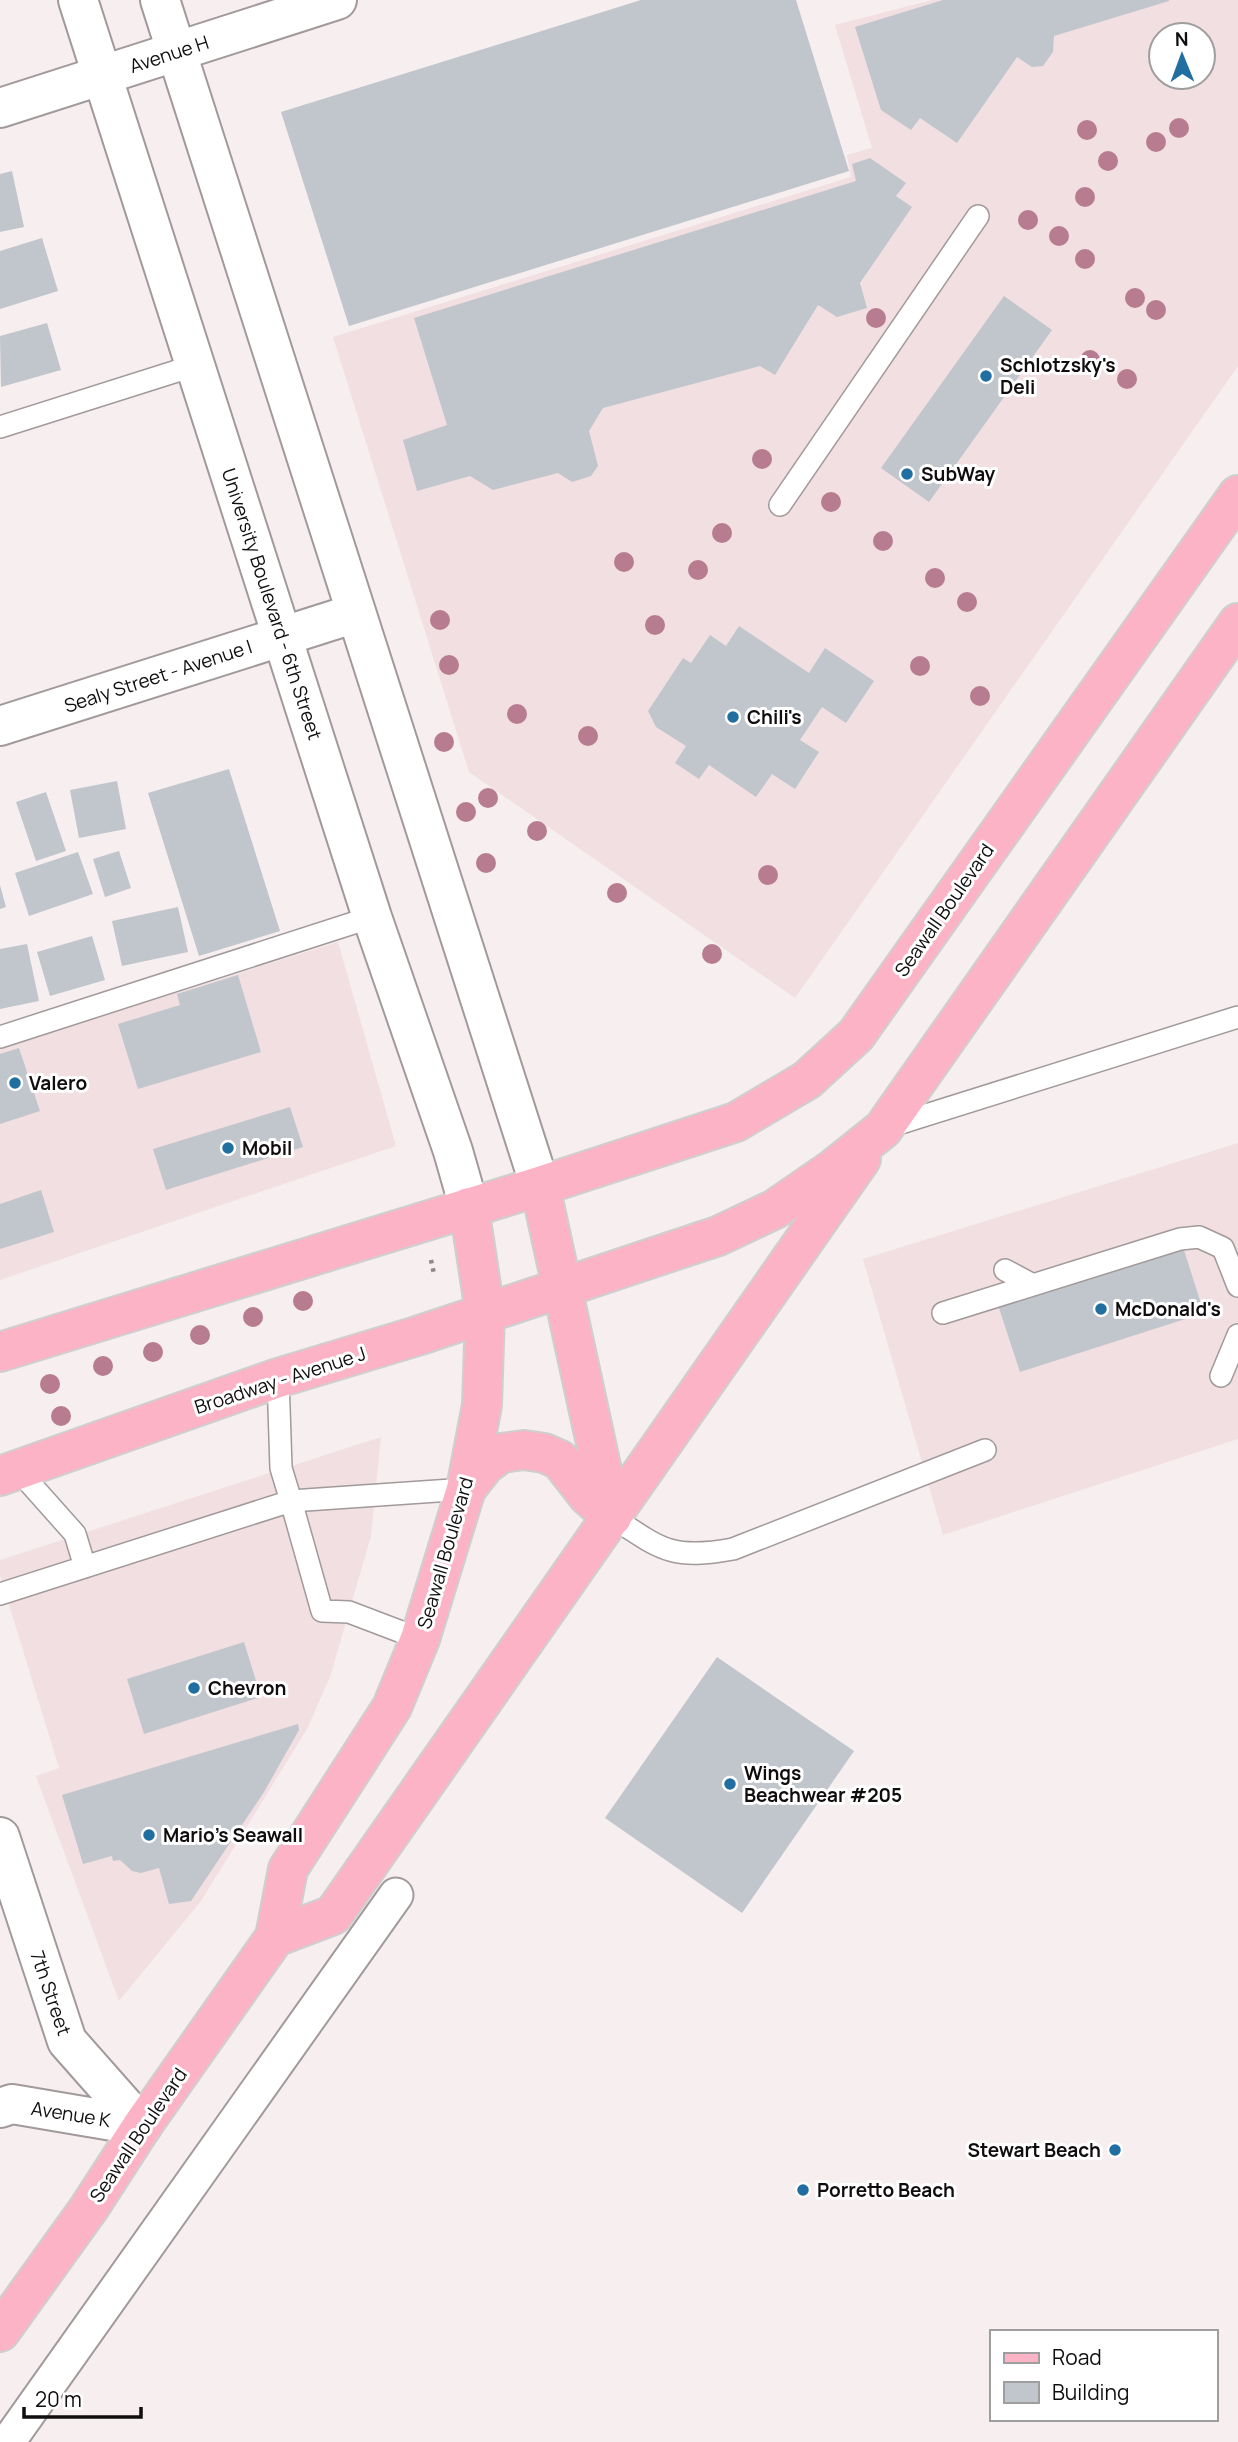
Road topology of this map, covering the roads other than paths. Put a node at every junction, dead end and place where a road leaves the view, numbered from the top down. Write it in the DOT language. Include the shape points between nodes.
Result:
graph roads {
  1 [pos="78,0"];
  2 [pos="160,0"];
  3 [pos="337,0"];
  4 [pos="177,51"];
  5 [pos="103,75"];
  6 [pos="0,108"];
  7 [pos="978,216"];
  8 [pos="196,365"];
  9 [pos="0,427"];
  10 [pos="1238,495"];
  11 [pos="780,505"];
  12 [pos="356,612"];
  13 [pos="1238,623"];
  14 [pos="282,636"];
  15 [pos="0,726"];
  16 [pos="372,916"];
  17 [pos="1238,1017"];
  18 [pos="0,1037"];
  19 [pos="883,1129"];
  20 [pos="540,1186"];
  21 [pos="470,1208"];
  22 [pos="1005,1270"];
  23 [pos="1033,1285"];
  24 [pos="1238,1286"];
  25 [pos="561,1287"];
  26 [pos="485,1312"];
  27 [pos="943,1313"];
  28 [pos="1238,1335"];
  29 [pos="0,1352"];
  30 [pos="1221,1376"];
  31 [pos="278,1378"];
  32 [pos="985,1450"];
  33 [pos="9,1473"];
  34 [pos="466,1489"];
  35 [pos="291,1501"];
  36 [pos="612,1517"];
  37 [pos="85,1567"];
  38 [pos="0,1594"];
  39 [pos="420,1639"];
  40 [pos="0,1838"];
  41 [pos="396,1895"];
  42 [pos="275,1937"];
  43 [pos="0,2108"];
  44 [pos="142,2126"];
  45 [pos="0,2332"];
  46 [pos="8,2442"];
  1 -- 5 [label="street, University Boulevard - 6th Street"];
  2 -- 4 [label="street"];
  3 -- 4 [label="street, Avenue H"];
  4 -- 5 [label="street, Avenue H"];
  4 -- 12 [label="street"];
  5 -- 6 [label="street, Avenue H"];
  5 -- 8 [label="street, University Boulevard - 6th Street"];
  7 -- 11 [label="lane"];
  8 -- 9 [label="lane"];
  8 -- 14 [label="street, University Boulevard - 6th Street"];
  10 -- 20 [label="main road, Seawall Boulevard" via="856,1035 807,1080 736,1122"];
  12 -- 14 [label="street, Sealy Street - Avenue I"];
  12 -- 20 [label="street"];
  13 -- 19 [label="main road"];
  14 -- 15 [label="street, Sealy Street - Avenue I"];
  14 -- 16 [label="street, University Boulevard - 6th Street"];
  16 -- 18 [label="lane"];
  16 -- 21 [label="street, University Boulevard - 6th Street"];
  17 -- 19 [label="lane"];
  19 -- 25 [label="main road" via="775,1209 718,1236"];
  19 -- 36 [label="main road"];
  20 -- 21 [label="main road, Seawall Boulevard"];
  20 -- 25 [label="main road"];
  21 -- 26 [label="main road, Seawall Boulevard"];
  21 -- 29 [label="main road"];
  22 -- 23 [label="lane"];
  23 -- 24 [label="lane" via="1199,1237 1223,1248"];
  23 -- 27 [label="lane"];
  25 -- 26 [label="main road, Broadway - Avenue J"];
  25 -- 36 [label="main road"];
  26 -- 31 [label="main road, Broadway - Avenue J"];
  26 -- 34 [label="main road, Seawall Boulevard" via="482,1405"];
  28 -- 30 [label="lane"];
  31 -- 33 [label="main road, Broadway - Avenue J"];
  31 -- 35 [label="lane" via="281,1468"];
  32 -- 36 [label="lane" via="733,1549 704,1555 675,1553 652,1544"];
  33 -- 37 [label="lane" via="75,1534"];
  34 -- 35 [label="lane"];
  34 -- 36 [label="main road" via="501,1453 544,1453 560,1460 588,1496"];
  34 -- 39 [label="main road, Seawall Boulevard"];
  35 -- 37 [label="lane"];
  35 -- 39 [label="lane" via="322,1611 349,1612"];
  36 -- 42 [label="main road" via="333,1914"];
  37 -- 38 [label="lane"];
  39 -- 42 [label="main road, Seawall Boulevard" via="392,1707 288,1869"];
  40 -- 44 [label="street, 7th Street" via="66,2041"];
  41 -- 46 [label="street"];
  42 -- 44 [label="main road, Seawall Boulevard"];
  43 -- 44 [label="street, Avenue K" via="12,2104"];
  44 -- 45 [label="main road, Seawall Boulevard"];
}
